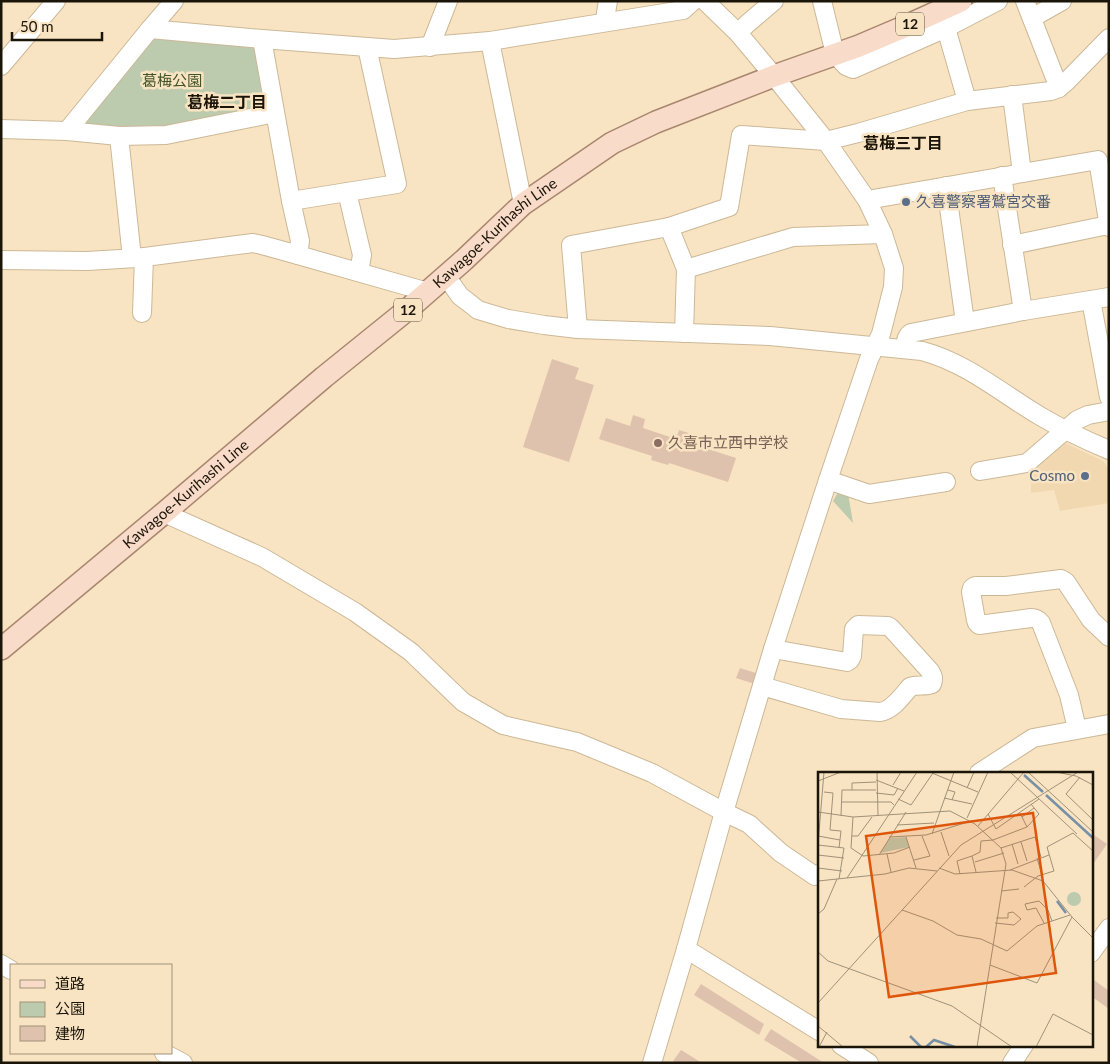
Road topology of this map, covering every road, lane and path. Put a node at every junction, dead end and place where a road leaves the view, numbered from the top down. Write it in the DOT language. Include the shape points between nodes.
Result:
graph roads {
  1 [pos="56,1"];
  2 [pos="174,1"];
  3 [pos="448,1"];
  4 [pos="608,1"];
  5 [pos="692,1"];
  6 [pos="705,1"];
  7 [pos="774,1"];
  8 [pos="822,1"];
  9 [pos="961,1"];
  10 [pos="998,1"];
  11 [pos="1026,1"];
  12 [pos="1062,1"];
  13 [pos="1032,18"];
  14 [pos="606,21"];
  15 [pos="946,28"];
  16 [pos="150,29"];
  17 [pos="738,33"];
  18 [pos="1109,38"];
  19 [pos="262,39"];
  20 [pos="490,41"];
  21 [pos="367,47"];
  22 [pos="430,47"];
  23 [pos="835,54"];
  24 [pos="1,66"];
  25 [pos="774,76"];
  26 [pos="1059,88"];
  27 [pos="1012,96"];
  28 [pos="967,101"];
  29 [pos="275,113"];
  30 [pos="1,130"];
  31 [pos="66,131"];
  32 [pos="119,136"];
  33 [pos="826,141"];
  34 [pos="1022,173"];
  35 [pos="1002,176"];
  36 [pos="946,186"];
  37 [pos="347,192"];
  38 [pos="867,200"];
  39 [pos="291,201"];
  40 [pos="523,204"];
  41 [pos="1109,226"];
  42 [pos="669,227"];
  43 [pos="883,234"];
  44 [pos="1012,244"];
  45 [pos="298,255"];
  46 [pos="138,258"];
  47 [pos="1,260"];
  48 [pos="686,269"];
  49 [pos="359,272"];
  50 [pos="446,276"];
  51 [pos="428,292"];
  52 [pos="1109,298"];
  53 [pos="1091,300"];
  54 [pos="1023,311"];
  55 [pos="142,313"];
  56 [pos="966,322"];
  57 [pos="578,329"];
  58 [pos="684,333"];
  59 [pos="876,347"];
  60 [pos="905,349"];
  61 [pos="1109,396"];
  62 [pos="1109,412"];
  63 [pos="1065,430"];
  64 [pos="1109,450"];
  65 [pos="980,472"];
  66 [pos="828,480"];
  67 [pos="946,482"];
  68 [pos="164,513"];
  69 [pos="1109,636"];
  70 [pos="1,649"];
  71 [pos="773,649"];
  72 [pos="762,686"];
  73 [pos="1109,724"];
  74 [pos="1077,729"];
  75 [pos="981,772"];
  76 [pos="724,812"];
  77 [pos="818,874"];
  78 [pos="1109,928"];
  79 [pos="686,949"];
  80 [pos="1092,952"];
  81 [pos="818,1030"];
  82 [pos="843,1046"];
  83 [pos="1023,1046"];
  84 [pos="166,1054"];
  85 [pos="183,1063"];
  86 [pos="652,1063"];
  87 [pos="869,1063"];
  88 [pos="1012,1063"];
  1 -- 24 [label="street"];
  2 -- 16 [label="street"];
  3 -- 22 [label="street"];
  4 -- 14 [label="street"];
  5 -- 14 [label="street" via="683,10"];
  6 -- 17 [label="street"];
  7 -- 17 [label="street"];
  8 -- 23 [label="street"];
  9 -- 23 [label="main road, Kawagoe-Kurihashi Line / 12"];
  10 -- 15 [label="street"];
  11 -- 13 [label="street"];
  12 -- 13 [label="street"];
  13 -- 26 [label="street"];
  14 -- 20 [label="street"];
  15 -- 23 [label="street" via="853,69"];
  15 -- 28 [label="street"];
  16 -- 19 [label="street"];
  16 -- 31 [label="street"];
  17 -- 25 [label="street"];
  18 -- 26 [label="street"];
  19 -- 21 [label="street"];
  19 -- 29 [label="street"];
  20 -- 22 [label="street"];
  20 -- 40 [label="street"];
  21 -- 22 [label="street"];
  21 -- 37 [label="street" via="397,184"];
  23 -- 25 [label="main road, Kawagoe-Kurihashi Line / 12"];
  25 -- 33 [label="street"];
  25 -- 40 [label="main road, Kawagoe-Kurihashi Line / 12" via="656,122 612,143"];
  26 -- 27 [label="street"];
  27 -- 28 [label="street"];
  27 -- 34 [label="street"];
  28 -- 33 [label="street"];
  29 -- 32 [label="street" via="166,135"];
  29 -- 39 [label="street"];
  30 -- 31 [label="street"];
  31 -- 32 [label="street"];
  32 -- 46 [label="street"];
  33 -- 38 [label="street"];
  33 -- 42 [label="street" via="741,135 729,207"];
  34 -- 35 [label="street"];
  34 -- 41 [label="street" via="1098,160"];
  35 -- 36 [label="street"];
  35 -- 44 [label="street"];
  36 -- 38 [label="street"];
  36 -- 56 [label="street"];
  37 -- 39 [label="street"];
  37 -- 49 [label="street" via="362,255"];
  38 -- 43 [label="street"];
  39 -- 45 [label="street" via="300,241"];
  40 -- 50 [label="main road, Kawagoe-Kurihashi Line / 12"];
  41 -- 44 [label="street"];
  42 -- 48 [label="street"];
  42 -- 57 [label="street" via="571,245"];
  43 -- 48 [label="street" via="793,237"];
  43 -- 59 [label="street" via="894,268 893,287"];
  44 -- 54 [label="street"];
  45 -- 46 [label="street" via="247,244"];
  45 -- 49 [label="street"];
  46 -- 47 [label="street"];
  46 -- 55 [label="street"];
  48 -- 58 [label="street"];
  49 -- 51 [label="street"];
  50 -- 51 [label="main road, Kawagoe-Kurihashi Line / 12"];
  50 -- 57 [label="street" via="460,296 478,310 508,319"];
  51 -- 68 [label="main road, Kawagoe-Kurihashi Line / 12"];
  52 -- 53 [label="street"];
  53 -- 54 [label="street"];
  53 -- 61 [label="street"];
  54 -- 56 [label="street"];
  56 -- 60 [label="street" via="911,333"];
  57 -- 58 [label="street"];
  58 -- 59 [label="street" via="770,336"];
  59 -- 60 [label="street"];
  59 -- 66 [label="street" via="869,359"];
  60 -- 63 [label="street" via="935,354 965,368"];
  62 -- 63 [label="street" via="1082,417"];
  63 -- 64 [label="street"];
  63 -- 65 [label="street" via="1027,463"];
  66 -- 67 [label="street" via="869,494"];
  66 -- 71 [label="street"];
  68 -- 70 [label="main road, Kawagoe-Kurihashi Line / 12"];
  68 -- 76 [label="street" via="262,557 355,612 411,652 463,702 503,725 577,742 652,774"];
  69 -- 74 [label="street" via="1091,620 1061,579 972,588 976,620 980,625 1030,618 1041,623 1069,694"];
  71 -- 72 [label="street"];
  71 -- 72 [label="street" via="847,662 852,656 854,629 858,625 883,626 891,628 930,671 933,680 929,685 910,687 886,712 834,707"];
  72 -- 76 [label="street"];
  73 -- 74 [label="street"];
  74 -- 75 [label="street" via="1033,738"];
  76 -- 77 [label="street" via="749,824 781,853 815,876"];
  76 -- 79 [label="street"];
  78 -- 80 [label="street"];
  79 -- 81 [label="street"];
  79 -- 86 [label="street"];
  82 -- 87 [label="street"];
  83 -- 88 [label="street"];
  84 -- 85 [label="street"];
}
